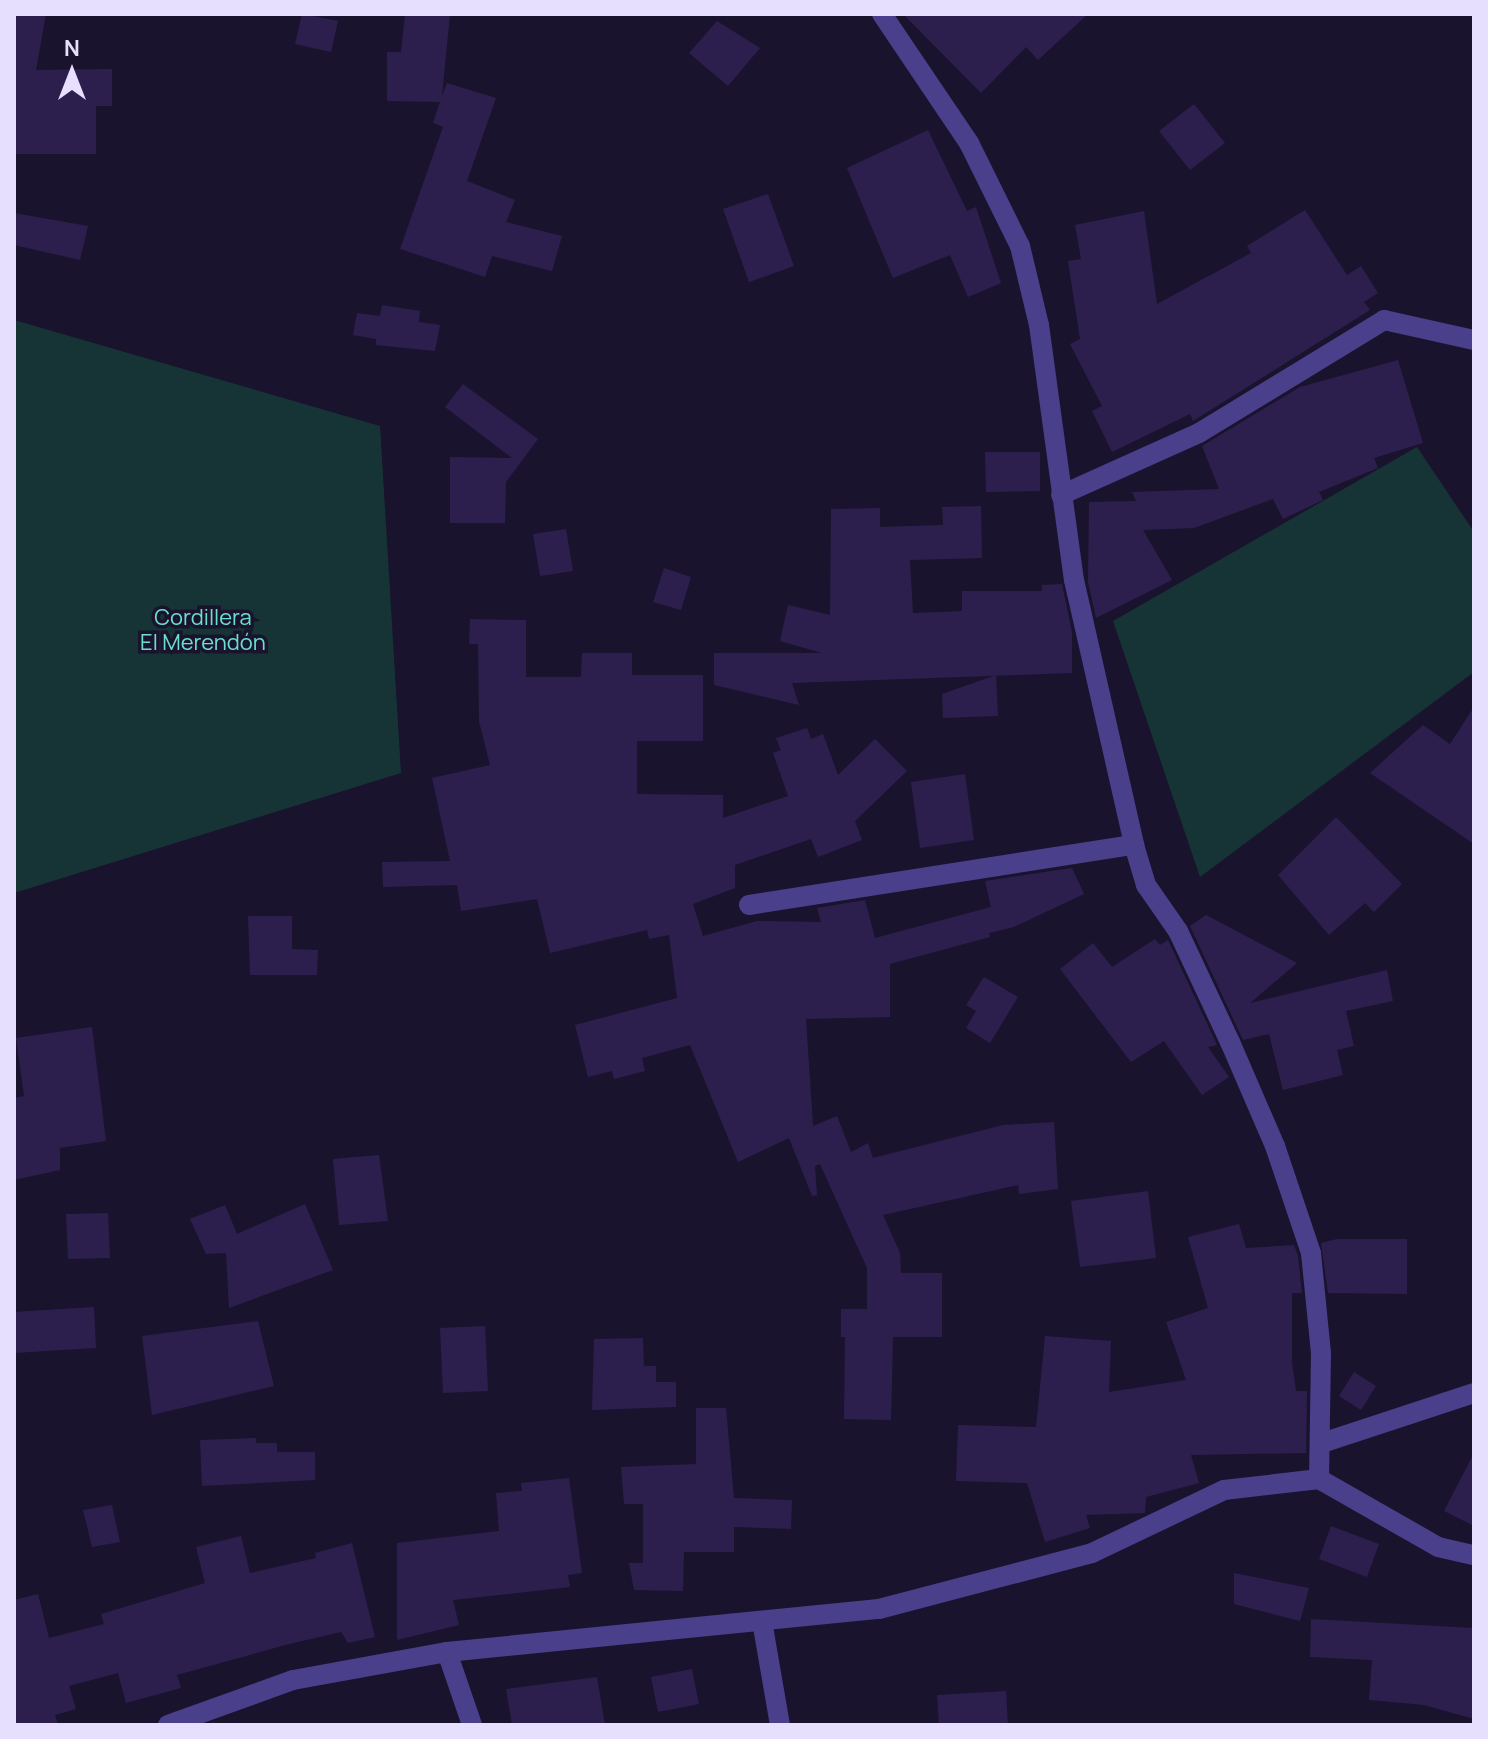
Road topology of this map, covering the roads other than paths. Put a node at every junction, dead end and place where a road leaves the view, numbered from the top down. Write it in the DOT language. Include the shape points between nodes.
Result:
graph roads {
  1 [pos="882,14"];
  2 [pos="1474,340"];
  3 [pos="1061,495"];
  4 [pos="1134,845"];
  5 [pos="749,905"];
  6 [pos="1474,1393"];
  7 [pos="1322,1443"];
  8 [pos="1319,1479"];
  9 [pos="1474,1555"];
  10 [pos="762,1621"];
  11 [pos="447,1652"];
  12 [pos="168,1725"];
  13 [pos="472,1725"];
  14 [pos="780,1725"];
  1 -- 3 [label="street" via="969,143 1020,246 1039,325"];
  2 -- 3 [label="street" via="1384,320 1199,433"];
  3 -- 4 [label="street" via="1074,580"];
  4 -- 5 [label="street"];
  4 -- 7 [label="street" via="1146,885 1178,931 1230,1042 1275,1146 1311,1253 1321,1353"];
  6 -- 7 [label="street"];
  7 -- 8 [label="street"];
  8 -- 9 [label="street" via="1438,1547"];
  8 -- 10 [label="street" via="1224,1490 1092,1553 950,1593 879,1609"];
  10 -- 11 [label="street"];
  10 -- 14 [label="street"];
  11 -- 12 [label="street" via="293,1680"];
  11 -- 13 [label="street"];
}
